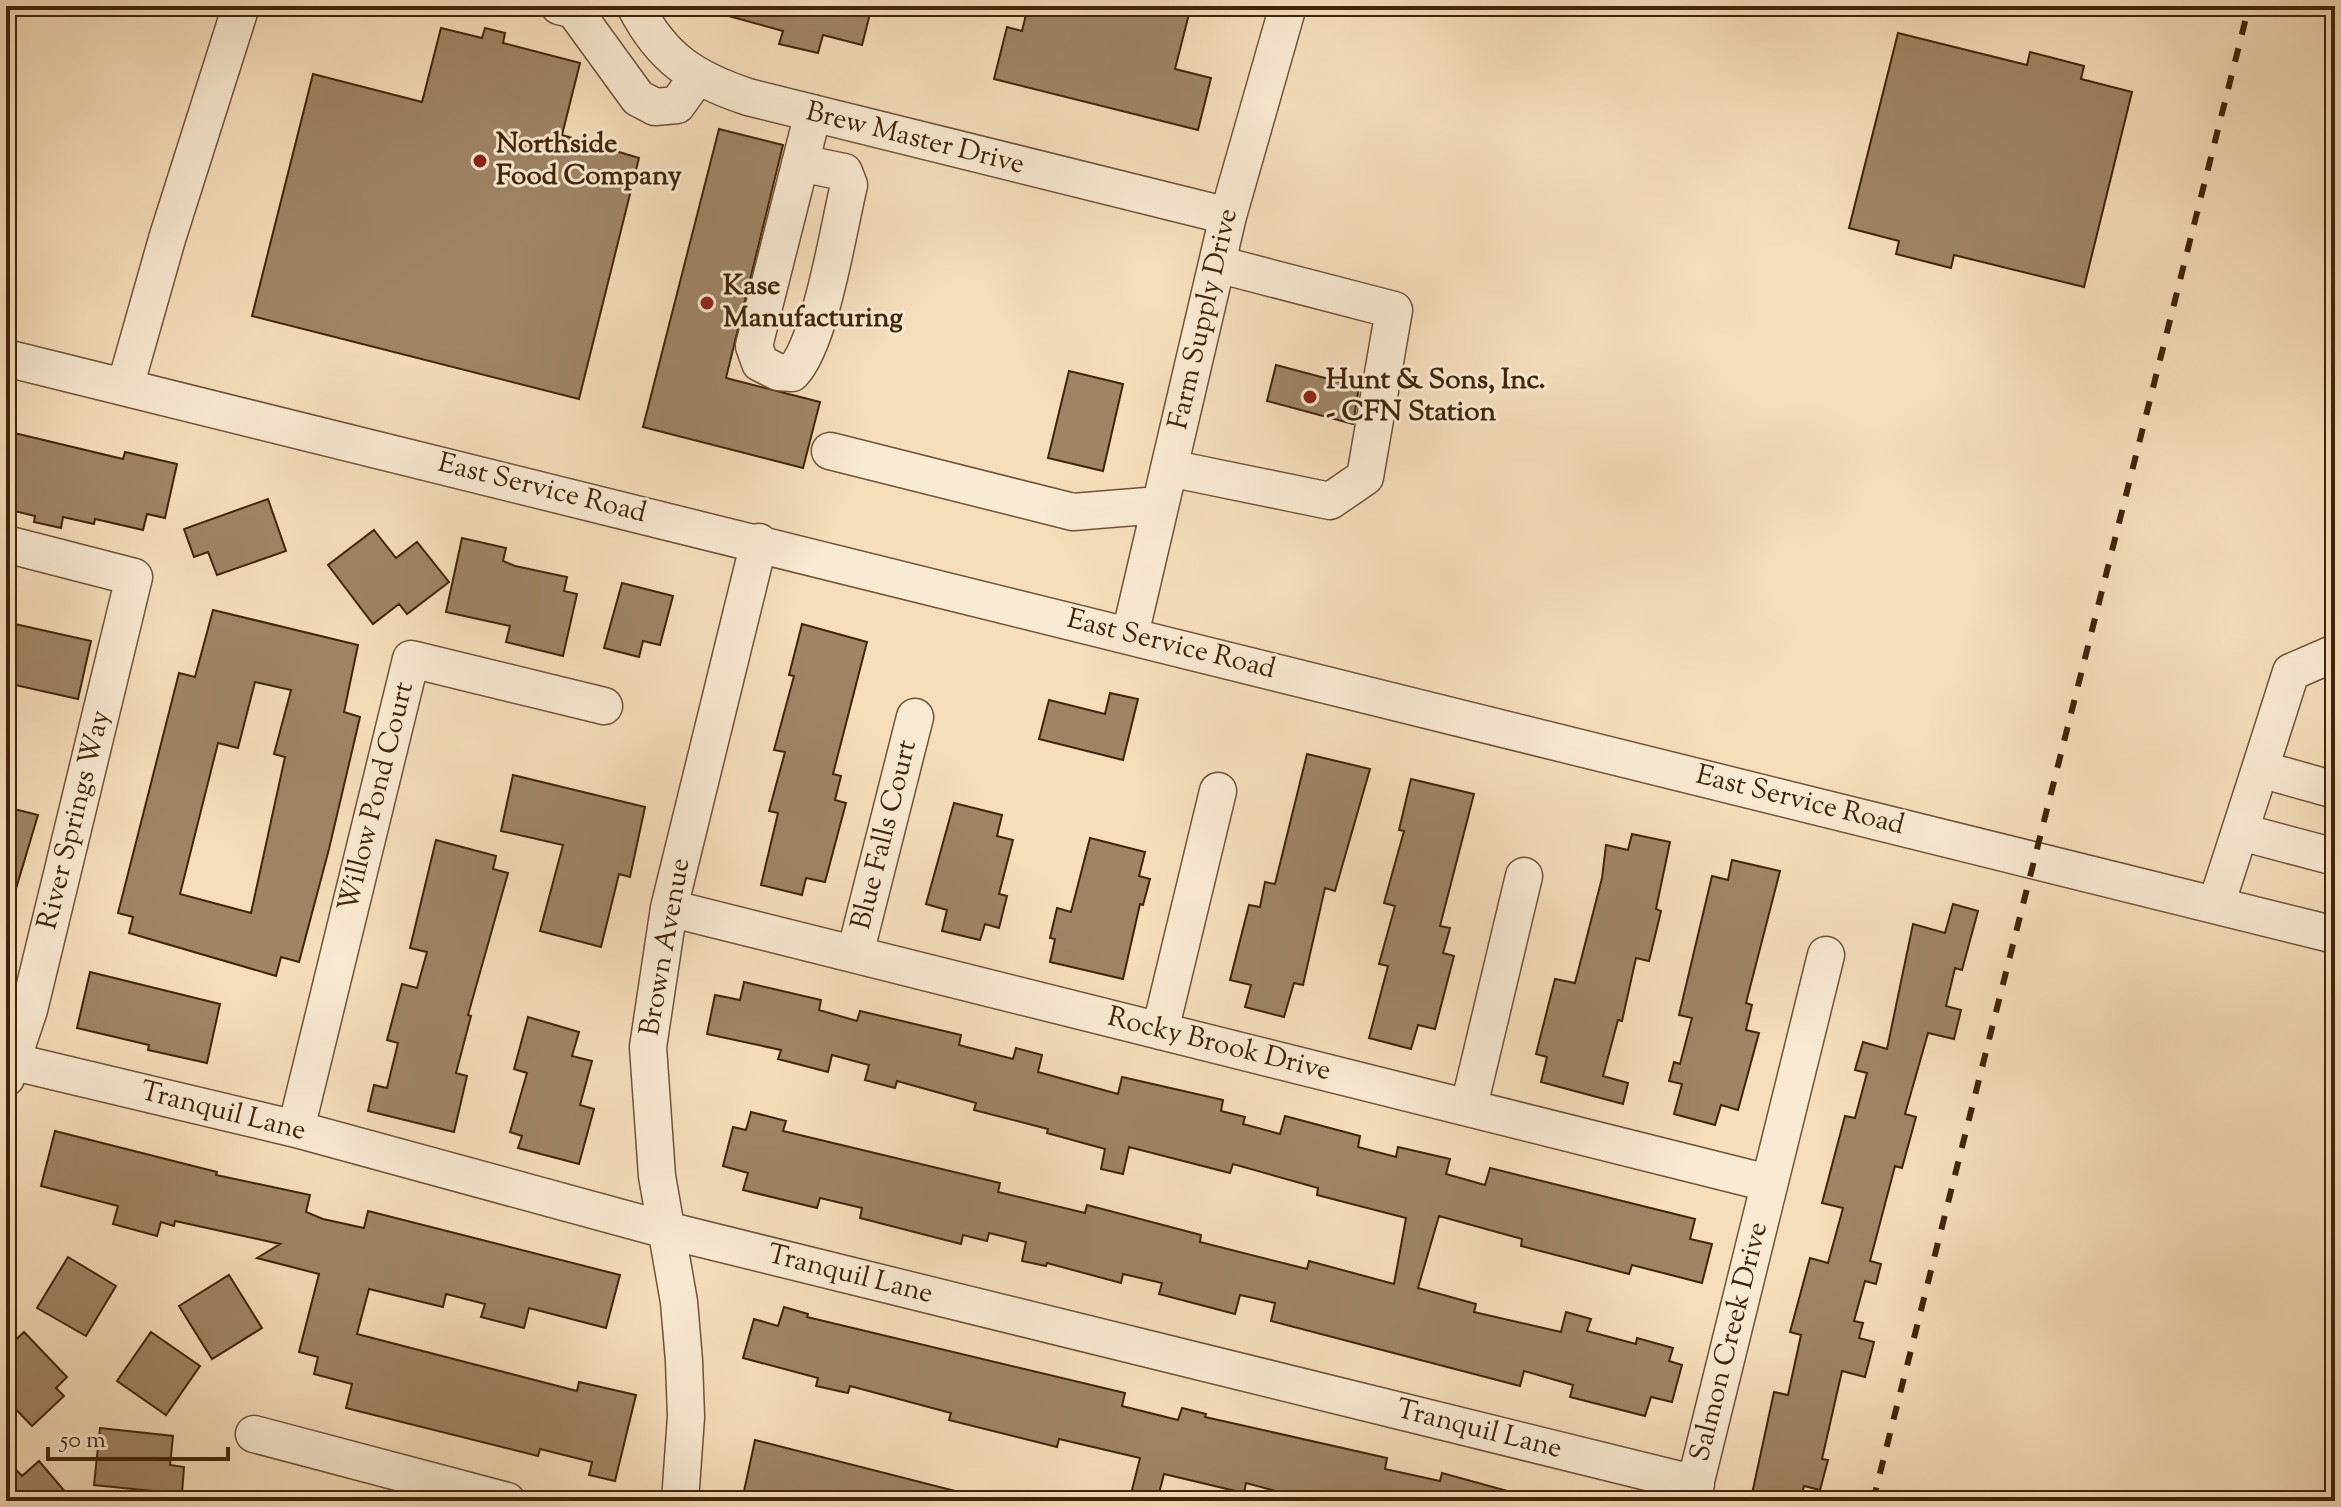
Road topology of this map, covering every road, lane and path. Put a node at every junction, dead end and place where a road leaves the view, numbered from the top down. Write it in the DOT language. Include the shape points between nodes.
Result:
graph roads {
  1 [pos="241,6"];
  2 [pos="559,6"];
  3 [pos="635,6"];
  4 [pos="1288,6"];
  5 [pos="697,77"];
  6 [pos="813,113"];
  7 [pos="800,163"];
  8 [pos="1228,216"];
  9 [pos="1217,264"];
  10 [pos="6,358"];
  11 [pos="125,387"];
  12 [pos="830,451"];
  13 [pos="1169,468"];
  14 [pos="1159,505"];
  15 [pos="759,542"];
  16 [pos="6,544"];
  17 [pos="1130,635"];
  18 [pos="2335,653"];
  19 [pos="604,706"];
  20 [pos="915,717"];
  21 [pos="2260,769"];
  22 [pos="2335,790"];
  23 [pos="1218,791"];
  24 [pos="2241,832"];
  25 [pos="2335,857"];
  26 [pos="1524,876"];
  27 [pos="2216,905"];
  28 [pos="669,908"];
  29 [pos="2335,935"];
  30 [pos="855,954"];
  31 [pos="1826,955"];
  32 [pos="1160,1031"];
  33 [pos="7,1066"];
  34 [pos="1469,1106"];
  35 [pos="296,1129"];
  36 [pos="1768,1183"];
  37 [pos="666,1230"];
  38 [pos="254,1434"];
  39 [pos="1693,1492"];
  40 [pos="507,1501"];
  41 [pos="680,1501"];
  1 -- 11 [label="street"];
  2 -- 5 [label="street" via="574,10 638,98 655,107 677,105"];
  3 -- 5 [label="street, Brew Master Drive" via="666,51"];
  4 -- 8 [label="street, Farm Supply Drive"];
  5 -- 6 [label="street, Brew Master Drive"];
  6 -- 7 [label="street"];
  6 -- 8 [label="street, Brew Master Drive"];
  7 -- 7 [label="street" via="754,346 760,363 778,372 792,373 800,365 811,338 849,185 844,172"];
  8 -- 9 [label="street, Farm Supply Drive"];
  9 -- 13 [label="street, Farm Supply Drive"];
  9 -- 13 [label="street" via="1394,310 1365,477 1330,501"];
  10 -- 11 [label="street, East Service Road"];
  11 -- 15 [label="street, East Service Road"];
  12 -- 14 [label="street" via="1073,512"];
  13 -- 14 [label="street, Farm Supply Drive"];
  14 -- 17 [label="street, Farm Supply Drive"];
  15 -- 17 [label="street, East Service Road"];
  15 -- 28 [label="street, Brown Avenue"];
  16 -- 33 [label="street, River Springs Way" via="134,577 29,1010"];
  17 -- 27 [label="street, East Service Road"];
  18 -- 21 [label="street" via="2291,672"];
  19 -- 35 [label="street, Willow Pond Court" via="411,659"];
  20 -- 30 [label="street, Blue Falls Court"];
  21 -- 22 [label="street"];
  21 -- 24 [label="street"];
  23 -- 32 [label="street"];
  24 -- 25 [label="street"];
  24 -- 27 [label="street"];
  26 -- 34 [label="street"];
  27 -- 29 [label="street, East Service Road"];
  28 -- 30 [label="street, Rocky Brook Drive"];
  28 -- 37 [label="street, Brown Avenue" via="648,1047"];
  30 -- 32 [label="street, Rocky Brook Drive"];
  31 -- 36 [label="street, Salmon Creek Drive"];
  32 -- 34 [label="street, Rocky Brook Drive"];
  33 -- 35 [label="street, Tranquil Lane"];
  34 -- 36 [label="street, Rocky Brook Drive"];
  35 -- 37 [label="street, Tranquil Lane"];
  36 -- 39 [label="street, Salmon Creek Drive"];
  37 -- 39 [label="street, Tranquil Lane"];
  37 -- 41 [label="street, Brown Avenue" via="684,1361"];
  38 -- 40 [label="street"];
}
